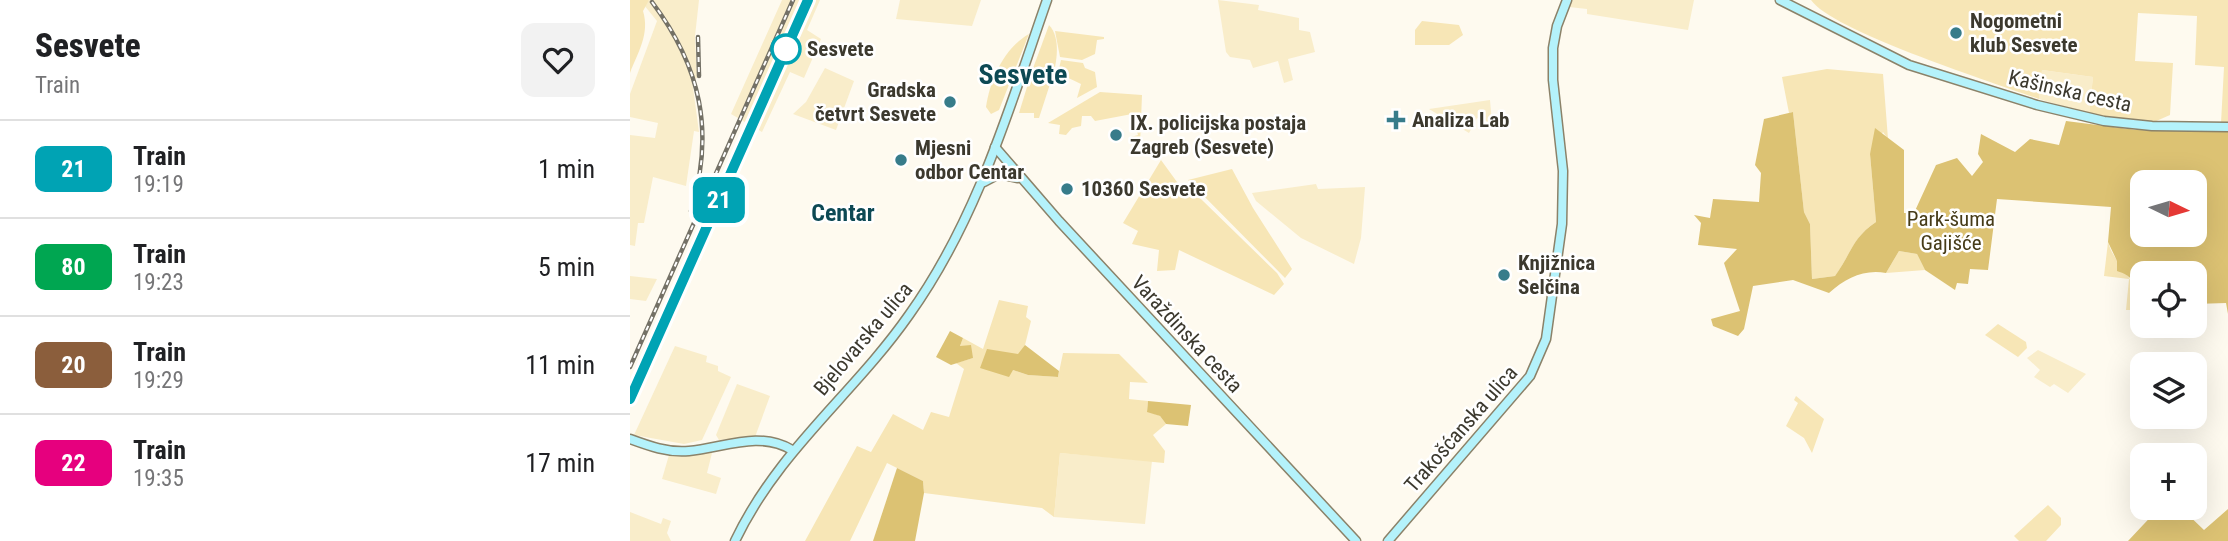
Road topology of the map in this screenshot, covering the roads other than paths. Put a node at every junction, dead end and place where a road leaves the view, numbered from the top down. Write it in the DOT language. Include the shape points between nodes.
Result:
graph roads {
  1 [pos="1047,0"];
  2 [pos="1567,0"];
  3 [pos="1780,0"];
  4 [pos="2228,127"];
  5 [pos="995,147"];
  6 [pos="1021,179"];
  7 [pos="982,184"];
  8 [pos="630,439"];
  9 [pos="792,450"];
  10 [pos="735,541"];
  11 [pos="1356,541"];
  12 [pos="1388,541"];
  1 -- 5 [label="main road, Bjelovarska ulica"];
  2 -- 12 [label="main road, Trakošćanska ulica" via="1553,48 1563,205 1544,347 1530,376"];
  3 -- 4 [label="main road, Kašinska cesta" via="1909,65 2037,105 2104,121"];
  5 -- 6 [label="main road, Varaždinska cesta"];
  5 -- 7 [label="main road, Bjelovarska ulica"];
  6 -- 7 [label="main road" via="999,174"];
  6 -- 11 [label="main road, Varaždinska cesta"];
  7 -- 9 [label="main road, Bjelovarska ulica" via="955,243 909,315"];
  8 -- 9 [label="main road" via="676,452 745,440"];
  9 -- 10 [label="main road, Bjelovarska ulica"];
}
